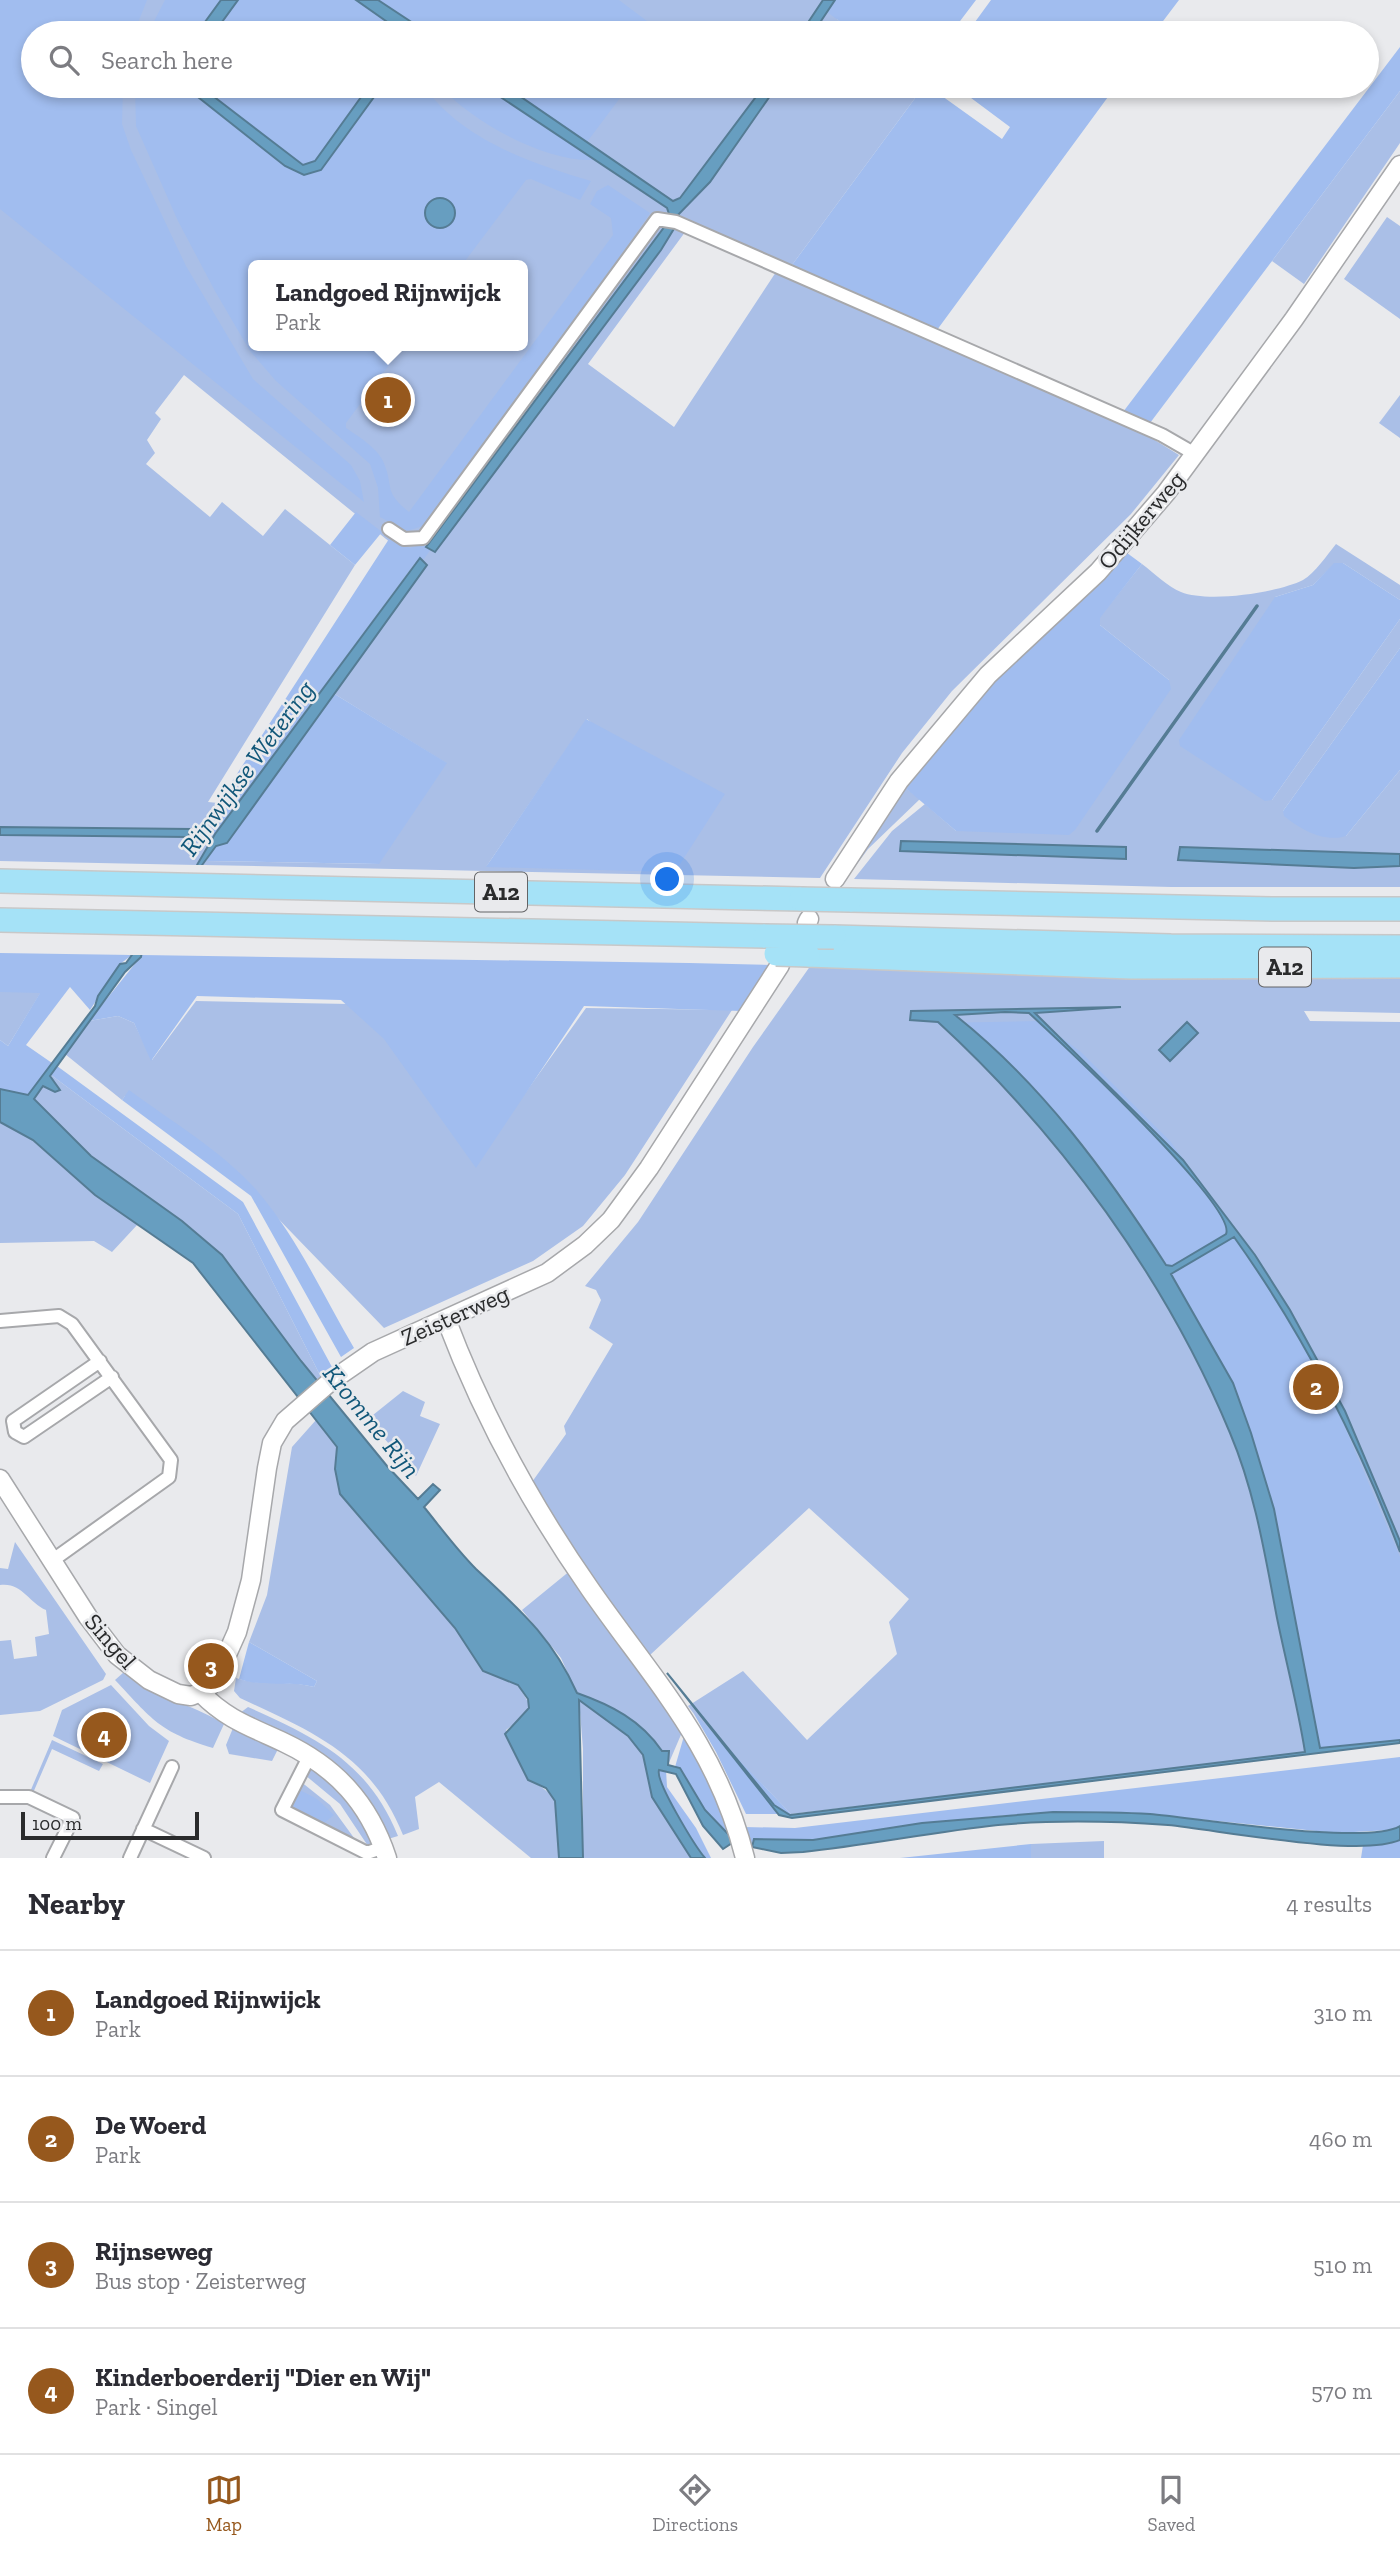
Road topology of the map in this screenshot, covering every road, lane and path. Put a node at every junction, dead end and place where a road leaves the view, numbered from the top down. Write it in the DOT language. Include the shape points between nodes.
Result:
graph roads {
  1 [pos="1400,165"];
  2 [pos="1195,454"];
  3 [pos="389,530"];
  4 [pos="835,879"];
  5 [pos="0,881"];
  6 [pos="1400,909"];
  7 [pos="0,920"];
  8 [pos="1400,947"];
  9 [pos="774,951"];
  10 [pos="1131,956"];
  11 [pos="1171,957"];
  12 [pos="1400,966"];
  13 [pos="446,1319"];
  14 [pos="0,1321"];
  15 [pos="100,1361"];
  16 [pos="112,1377"];
  17 [pos="0,1479"];
  18 [pos="53,1560"];
  19 [pos="201,1693"];
  20 [pos="310,1755"];
  21 [pos="172,1767"];
  22 [pos="0,1797"];
  23 [pos="143,1829"];
  24 [pos="385,1853"];
  25 [pos="53,1858"];
  26 [pos="130,1858"];
  27 [pos="204,1858"];
  28 [pos="745,1858"];
  1 -- 2 [label="street, Odijkerweg"];
  2 -- 3 [label="street" via="1162,435 677,222 657,219 423,538 404,539"];
  2 -- 4 [label="street, Odijkerweg" via="1098,572 956,711 900,781"];
  5 -- 6 [label="highway, A12, bridge" via="200,885 806,914 850,900"];
  7 -- 9 [label="highway, A12" via="723,936"];
  8 -- 11 [label="highway, A12"];
  9 -- 10 [label="highway, A12, bridge" via="808,955"];
  9 -- 10 [label="highway, A12, bridge" via="834,937"];
  9 -- 13 [label="street, Zeisterweg" via="649,1168 611,1220 547,1273"];
  10 -- 11 [label="highway, A12"];
  11 -- 12 [label="highway, A12"];
  13 -- 19 [label="street, Zeisterweg" via="373,1352 328,1384 297,1410 272,1443 251,1580 233,1644 216,1679"];
  13 -- 28 [label="street" via="480,1402 559,1541 689,1724 723,1793"];
  14 -- 15 [label="street" via="59,1316 72,1324"];
  15 -- 16 [label="street"];
  15 -- 16 [label="street" via="13,1421 15,1432 24,1437"];
  16 -- 18 [label="street" via="172,1460 169,1477"];
  17 -- 18 [label="street, Singel"];
  18 -- 19 [label="street, Singel" via="117,1655 167,1690 187,1697"];
  19 -- 20 [label="street" via="225,1715"];
  20 -- 24 [label="street" via="356,1796"];
  20 -- 24 [label="street" via="282,1810 368,1853"];
  21 -- 23 [label="street"];
  22 -- 25 [label="street" via="29,1797 73,1818"];
  23 -- 26 [label="street"];
  23 -- 27 [label="street"];
}
